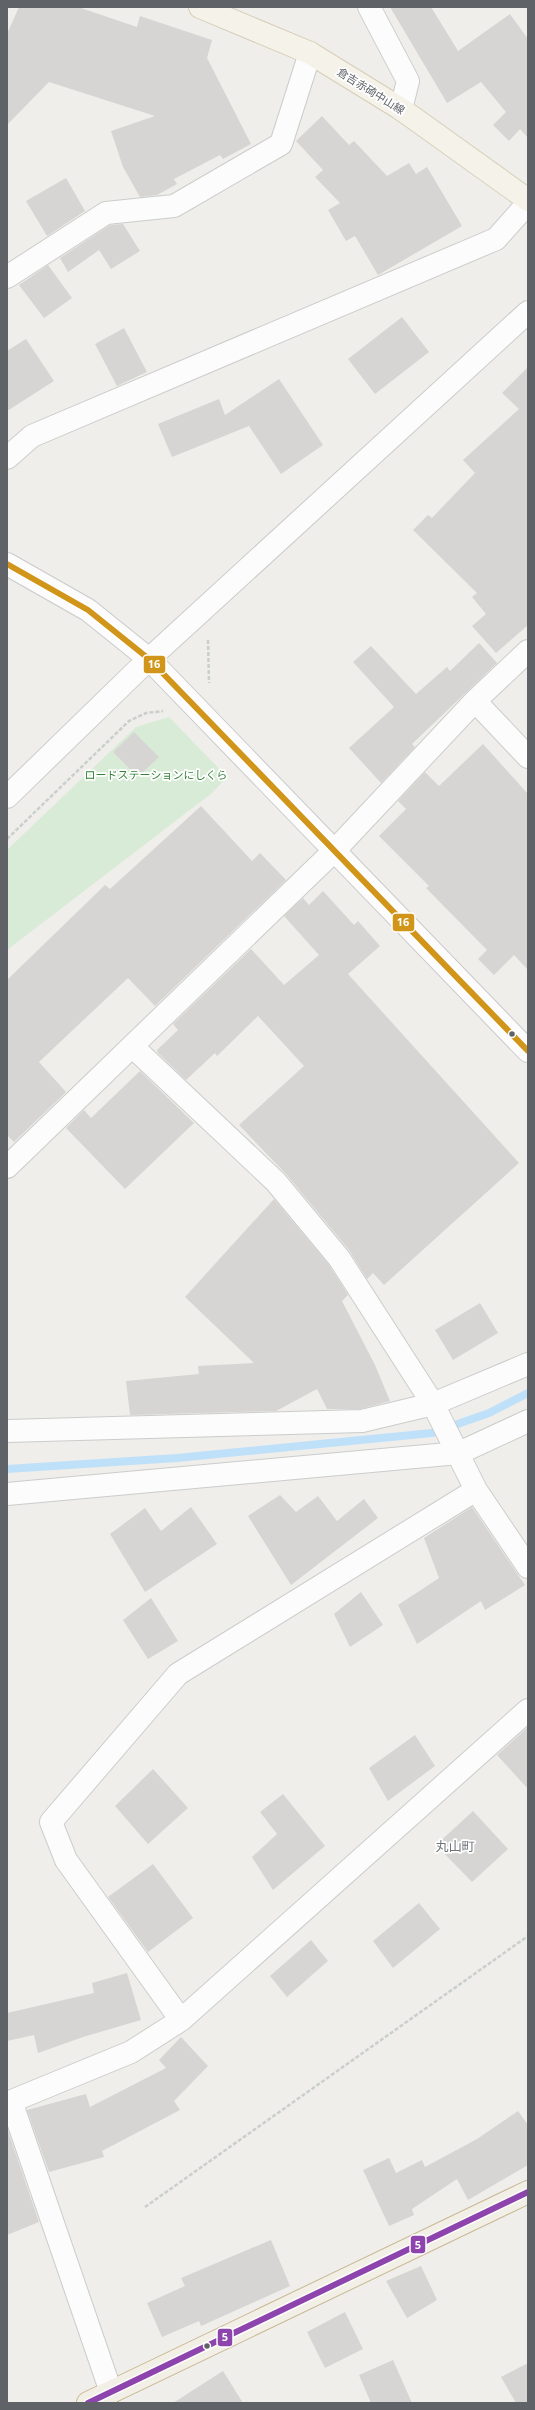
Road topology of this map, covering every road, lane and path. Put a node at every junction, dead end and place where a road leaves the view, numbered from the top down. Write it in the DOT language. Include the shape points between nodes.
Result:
graph roads {
  1 [pos="200,7"];
  2 [pos="369,7"];
  3 [pos="310,53"];
  4 [pos="402,109"];
  5 [pos="528,200"];
  6 [pos="528,203"];
  7 [pos="7,277"];
  8 [pos="528,312"];
  9 [pos="7,458"];
  10 [pos="7,564"];
  11 [pos="211,604"];
  12 [pos="528,651"];
  13 [pos="149,659"];
  14 [pos="475,701"];
  15 [pos="196,709"];
  16 [pos="528,757"];
  17 [pos="7,797"];
  18 [pos="7,839"];
  19 [pos="335,850"];
  20 [pos="133,1047"];
  21 [pos="528,1051"];
  22 [pos="7,1167"];
  23 [pos="528,1364"];
  24 [pos="433,1404"];
  25 [pos="528,1421"];
  26 [pos="7,1431"];
  27 [pos="459,1453"];
  28 [pos="476,1490"];
  29 [pos="7,1494"];
  30 [pos="528,1567"];
  31 [pos="528,1710"];
  32 [pos="528,1936"];
  33 [pos="181,2020"];
  34 [pos="9,2102"];
  35 [pos="528,2192"];
  36 [pos="145,2207"];
  37 [pos="111,2392"];
  38 [pos="88,2403"];
  1 -- 3 [label="main road, 倉吉赤碕中山線"];
  2 -- 4 [label="street" via="408,81"];
  3 -- 4 [label="main road, 倉吉赤碕中山線"];
  3 -- 7 [label="street" via="281,144 174,206 106,213"];
  4 -- 5 [label="main road, 倉吉赤碕中山線"];
  6 -- 9 [label="street" via="496,239 32,436"];
  8 -- 11 [label="street"];
  10 -- 13 [label="street" via="88,610"];
  11 -- 13 [label="street"];
  11 -- 15 [label="path" via="209,695"];
  12 -- 14 [label="street"];
  13 -- 15 [label="street"];
  13 -- 17 [label="street"];
  14 -- 16 [label="street"];
  14 -- 19 [label="street"];
  15 -- 18 [label="path" via="180,721 163,711 146,713 129,721"];
  15 -- 19 [label="street"];
  19 -- 20 [label="street"];
  19 -- 21 [label="street"];
  20 -- 22 [label="street"];
  20 -- 24 [label="street" via="276,1182 339,1258"];
  23 -- 24 [label="street"];
  24 -- 26 [label="street" via="362,1421"];
  24 -- 27 [label="street"];
  25 -- 27 [label="street"];
  27 -- 28 [label="street"];
  27 -- 29 [label="street"];
  28 -- 30 [label="street"];
  28 -- 33 [label="street" via="178,1674 50,1822 66,1860"];
  31 -- 33 [label="street"];
  32 -- 36 [label="path"];
  33 -- 34 [label="street" via="131,2052"];
  34 -- 37 [label="street"];
  35 -- 37 [label="highway"];
  37 -- 38 [label="highway"];
}
